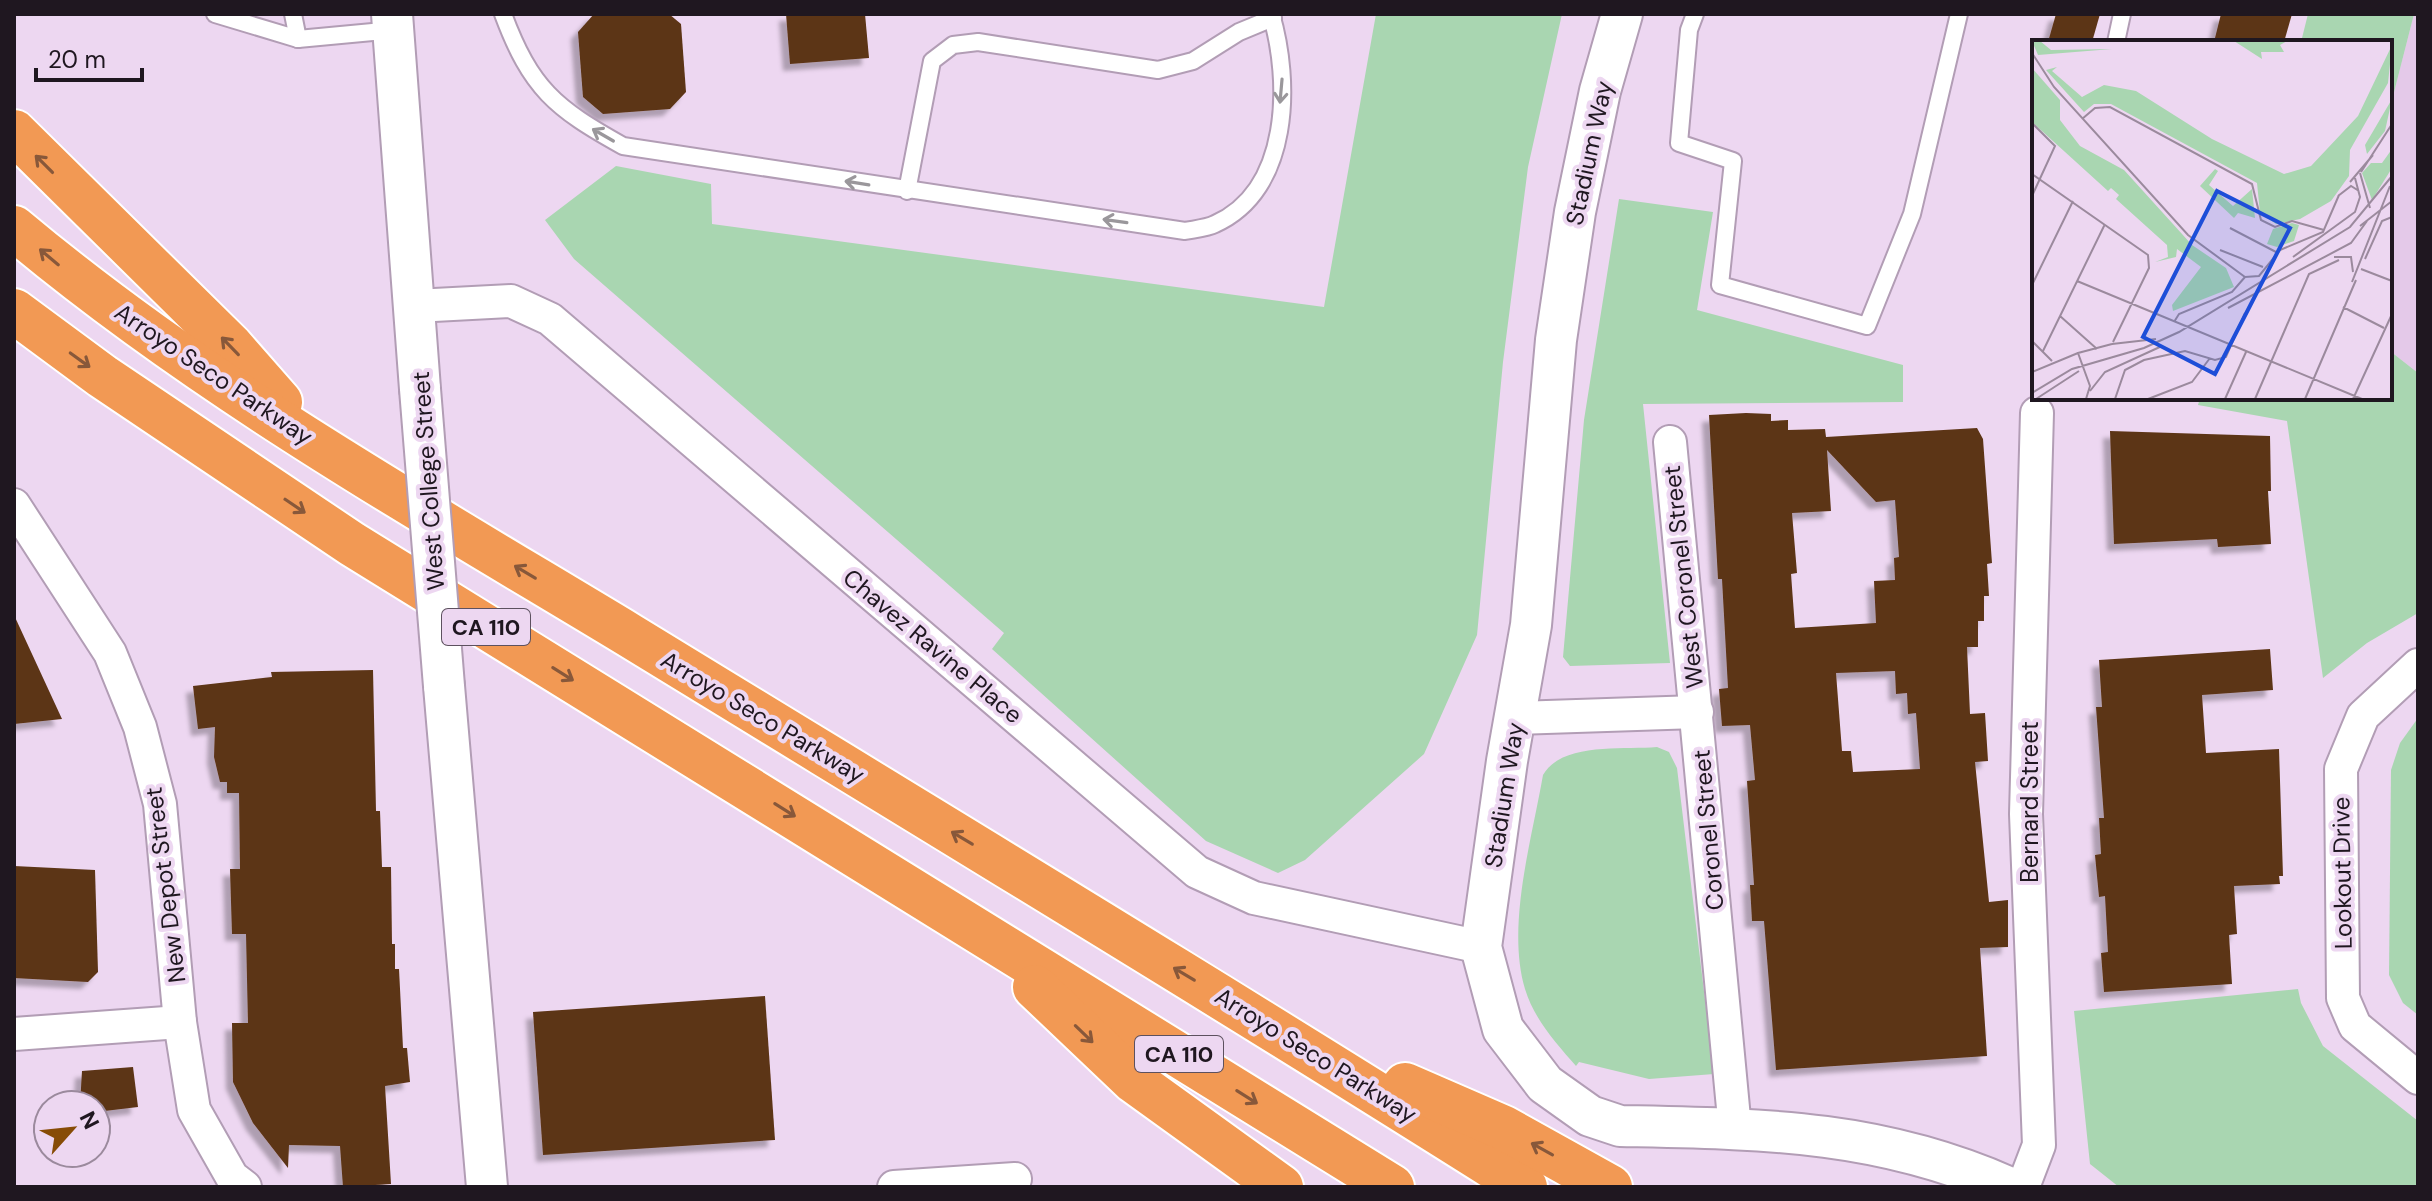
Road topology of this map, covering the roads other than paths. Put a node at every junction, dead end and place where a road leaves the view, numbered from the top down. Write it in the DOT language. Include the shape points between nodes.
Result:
graph roads {
  1 [pos="215,14"];
  2 [pos="293,14"];
  3 [pos="503,14"];
  4 [pos="1622,14"];
  5 [pos="1695,14"];
  6 [pos="1959,14"];
  7 [pos="2122,14"];
  8 [pos="1272,16"];
  9 [pos="393,22"];
  10 [pos="298,39"];
  11 [pos="2116,40"];
  12 [pos="14,132"];
  13 [pos="907,191"];
  14 [pos="14,228"];
  15 [pos="415,306"];
  16 [pos="15,312"];
  17 [pos="2038,406"];
  18 [pos="1670,442"];
  19 [pos="319,446"];
  20 [pos="14,505"];
  21 [pos="2418,665"];
  22 [pos="1697,712"];
  23 [pos="1516,718"];
  24 [pos="967,922"];
  25 [pos="1481,947"];
  26 [pos="180,1022"];
  27 [pos="1275,1029"];
  28 [pos="14,1034"];
  29 [pos="2418,1078"];
  30 [pos="1735,1129"];
  31 [pos="1015,1179"];
  32 [pos="245,1187"];
  33 [pos="487,1187"];
  34 [pos="894,1187"];
  35 [pos="1281,1187"];
  36 [pos="1392,1187"];
  37 [pos="1525,1187"];
  38 [pos="1610,1187"];
  39 [pos="2008,1187"];
  40 [pos="2023,1187"];
  1 -- 10 [label="lane"];
  2 -- 10 [label="lane"];
  13 -- 3 [label="lane, one-way" via="623,146 571,117 538,87"];
  4 -- 23 [label="street, Stadium Way" via="1575,212 1556,340 1531,625"];
  5 -- 6 [label="lane" via="1679,143 1733,161 1720,285 1867,326 1912,214"];
  7 -- 11 [label="lane"];
  8 -- 13 [label="lane" via="1193,61 1158,70 978,42 953,45 932,61"];
  8 -- 13 [label="lane, one-way" via="1283,78 1275,155 1252,197 1216,224 1185,231"];
  9 -- 10 [label="lane"];
  9 -- 15 [label="street, West College Street"];
  19 -- 12 [label="highway, one-way" via="231,346"];
  19 -- 14 [label="highway, Arroyo Seco Parkway / CA 110, one-way" via="157,338"];
  15 -- 25 [label="street, Chavez Ravine Place" via="511,301 550,319 1197,872 1254,898"];
  15 -- 33 [label="street, West College Street, bridge"];
  16 -- 24 [label="highway, CA 110, one-way" via="352,544"];
  17 -- 40 [label="street, Bernard Street" via="2026,814 2039,1145"];
  18 -- 22 [label="street, West Coronel Street"];
  27 -- 19 [label="highway, Arroyo Seco Parkway / CA 110, one-way"];
  20 -- 26 [label="street, New Depot Street" via="110,653 140,727 160,804"];
  21 -- 29 [label="street, Lookout Drive" via="2363,716 2341,769 2343,998 2355,1026"];
  22 -- 23 [label="street"];
  22 -- 30 [label="street, Coronel Street"];
  23 -- 25 [label="street, Stadium Way"];
  24 -- 35 [label="highway, one-way" via="1134,1081"];
  24 -- 36 [label="highway, CA 110, one-way"];
  25 -- 30 [label="street, Stadium Way" via="1503,1029 1545,1084 1590,1116 1620,1126"];
  26 -- 28 [label="street"];
  26 -- 32 [label="street, New Depot Street" via="194,1110 232,1177"];
  27 -- 37 [label="highway, Arroyo Seco Parkway / CA 110"];
  38 -- 27 [label="highway, one-way" via="1504,1128"];
  30 -- 39 [label="street, Stadium Way" via="1811,1133 1885,1146"];
  31 -- 34 [label="street"];
}
